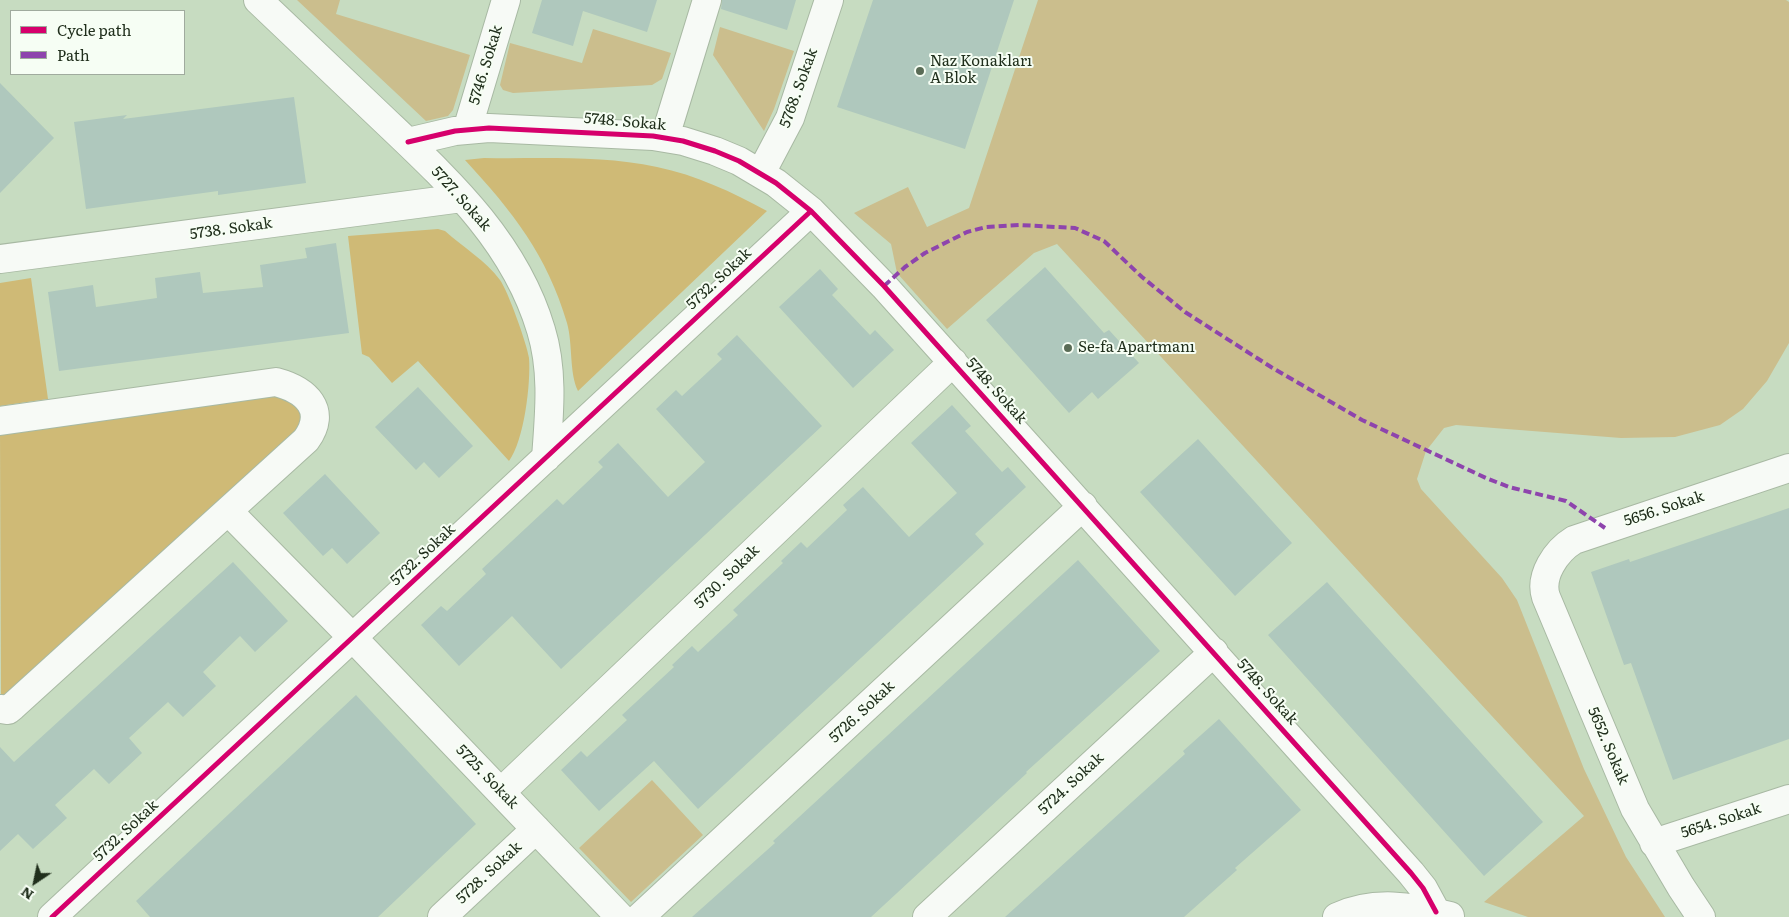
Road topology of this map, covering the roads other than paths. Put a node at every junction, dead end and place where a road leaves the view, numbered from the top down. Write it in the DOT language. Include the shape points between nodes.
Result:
graph roads {
  1 [pos="258,0"];
  2 [pos="506,0"];
  3 [pos="707,0"];
  4 [pos="829,0"];
  5 [pos="467,130"];
  6 [pos="666,138"];
  7 [pos="408,142"];
  8 [pos="761,173"];
  9 [pos="462,198"];
  10 [pos="811,211"];
  11 [pos="0,259"];
  12 [pos="953,362"];
  13 [pos="0,421"];
  14 [pos="546,458"];
  15 [pos="1789,468"];
  16 [pos="1084,506"];
  17 [pos="228,511"];
  18 [pos="1551,566"];
  19 [pos="354,638"];
  20 [pos="1214,652"];
  21 [pos="0,709"];
  22 [pos="501,792"];
  23 [pos="1789,798"];
  24 [pos="536,828"];
  25 [pos="1654,843"];
  26 [pos="1444,915"];
  27 [pos="52,917"];
  28 [pos="442,917"];
  29 [pos="620,917"];
  30 [pos="640,917"];
  31 [pos="927,917"];
  32 [pos="1337,917"];
  33 [pos="1701,917"];
  1 -- 7 [label="street, 5727. Sokak"];
  2 -- 5 [label="street, 5746. Sokak"];
  3 -- 6 [label="street, 5748. Sokak"];
  4 -- 8 [label="street, 5768. Sokak" via="793,110"];
  5 -- 6 [label="street, 5748. Sokak" via="511,128"];
  5 -- 7 [label="street, 5748. Sokak"];
  6 -- 8 [label="street, 5748. Sokak" via="714,151"];
  7 -- 9 [label="street, 5727. Sokak"];
  8 -- 10 [label="street, 5748. Sokak"];
  9 -- 11 [label="street, 5738. Sokak"];
  9 -- 14 [label="street, 5727. Sokak" via="512,261 542,332 548,363 550,404"];
  10 -- 12 [label="street, 5748. Sokak"];
  10 -- 14 [label="street, 5732. Sokak"];
  12 -- 16 [label="street, 5748. Sokak"];
  12 -- 22 [label="street, 5730. Sokak"];
  13 -- 17 [label="street" via="260,383 276,382 302,393 315,411 316,422 312,432"];
  14 -- 19 [label="street, 5732. Sokak"];
  15 -- 18 [label="street, 5656. Sokak" via="1574,540"];
  16 -- 20 [label="street, 5748. Sokak"];
  16 -- 30 [label="street, 5726. Sokak"];
  17 -- 19 [label="street, 5725. Sokak"];
  17 -- 21 [label="street" via="13,706 8,710"];
  18 -- 25 [label="street, 5652. Sokak" via="1544,579 1546,597 1635,809"];
  19 -- 22 [label="street, 5725. Sokak"];
  19 -- 27 [label="street, 5732. Sokak"];
  20 -- 26 [label="street, 5748. Sokak" via="1411,873"];
  20 -- 31 [label="street, 5724. Sokak"];
  22 -- 24 [label="street, 5725. Sokak"];
  23 -- 25 [label="street, 5654. Sokak"];
  24 -- 28 [label="street, 5728. Sokak"];
  24 -- 29 [label="street, 5725. Sokak"];
  25 -- 33 [label="street, 5652. Sokak"];
  26 -- 32 [label="street" via="1393,906 1372,906"];
}
